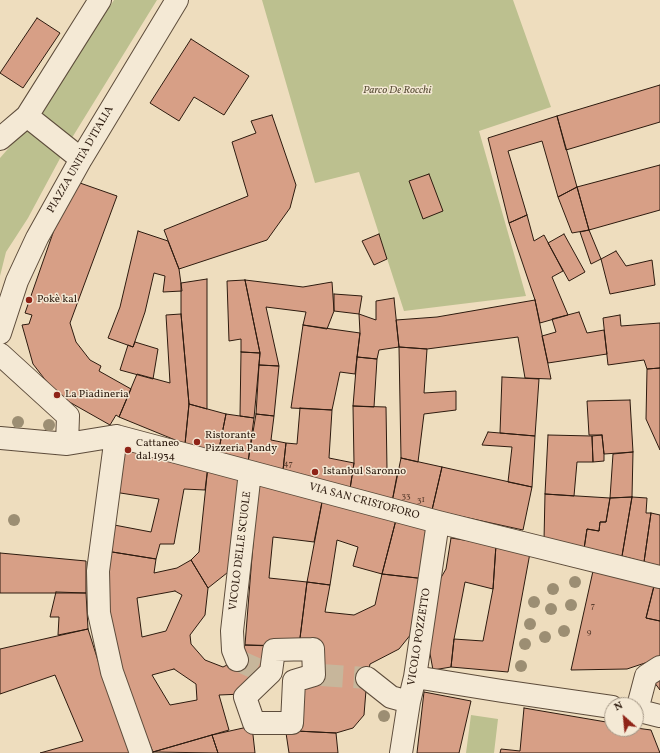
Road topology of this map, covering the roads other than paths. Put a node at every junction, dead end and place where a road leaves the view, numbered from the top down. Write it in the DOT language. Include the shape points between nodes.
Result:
graph roads {
  1 [pos="100,0"];
  2 [pos="177,0"];
  3 [pos="27,116"];
  4 [pos="0,139"];
  5 [pos="80,160"];
  6 [pos="1,327"];
  7 [pos="0,354"];
  8 [pos="116,436"];
  9 [pos="0,438"];
  10 [pos="67,444"];
  11 [pos="250,472"];
  12 [pos="438,522"];
  13 [pos="660,577"];
  14 [pos="237,660"];
  15 [pos="660,667"];
  16 [pos="268,672"];
  17 [pos="415,677"];
  18 [pos="367,678"];
  19 [pos="640,697"];
  20 [pos="409,702"];
  21 [pos="604,705"];
  22 [pos="644,712"];
  23 [pos="660,716"];
  24 [pos="141,753"];
  25 [pos="401,753"];
  1 -- 3 [label="street"];
  2 -- 5 [label="street, PIAZZA UNITÀ D'ITALIA"];
  3 -- 4 [label="street"];
  3 -- 5 [label="street"];
  5 -- 6 [label="street, PIAZZA UNITÀ D'ITALIA" via="37,238 17,281"];
  7 -- 10 [label="street" via="68,416"];
  8 -- 10 [label="street, VIA SAN CRISTOFORO"];
  8 -- 11 [label="street, VIA SAN CRISTOFORO"];
  8 -- 24 [label="street" via="98,571 99,613 112,672"];
  9 -- 10 [label="street, VIA SAN CRISTOFORO"];
  11 -- 12 [label="street, VIA SAN CRISTOFORO"];
  11 -- 14 [label="street, VICOLO DELLE SCUOLE" via="232,631 233,650"];
  12 -- 13 [label="street, VIA SAN CRISTOFORO"];
  12 -- 17 [label="street, VICOLO POZZETTO"];
  15 -- 19 [label="street" via="646,676"];
  16 -- 16 [label="street" via="244,697 254,723 292,723 294,680 318,675 312,649 274,650"];
  17 -- 20 [label="street, VICOLO POZZETTO"];
  17 -- 21 [label="street"];
  18 -- 20 [label="street" via="390,697"];
  20 -- 25 [label="street, VICOLO POZZETTO"];
  22 -- 23 [label="street"];
}
